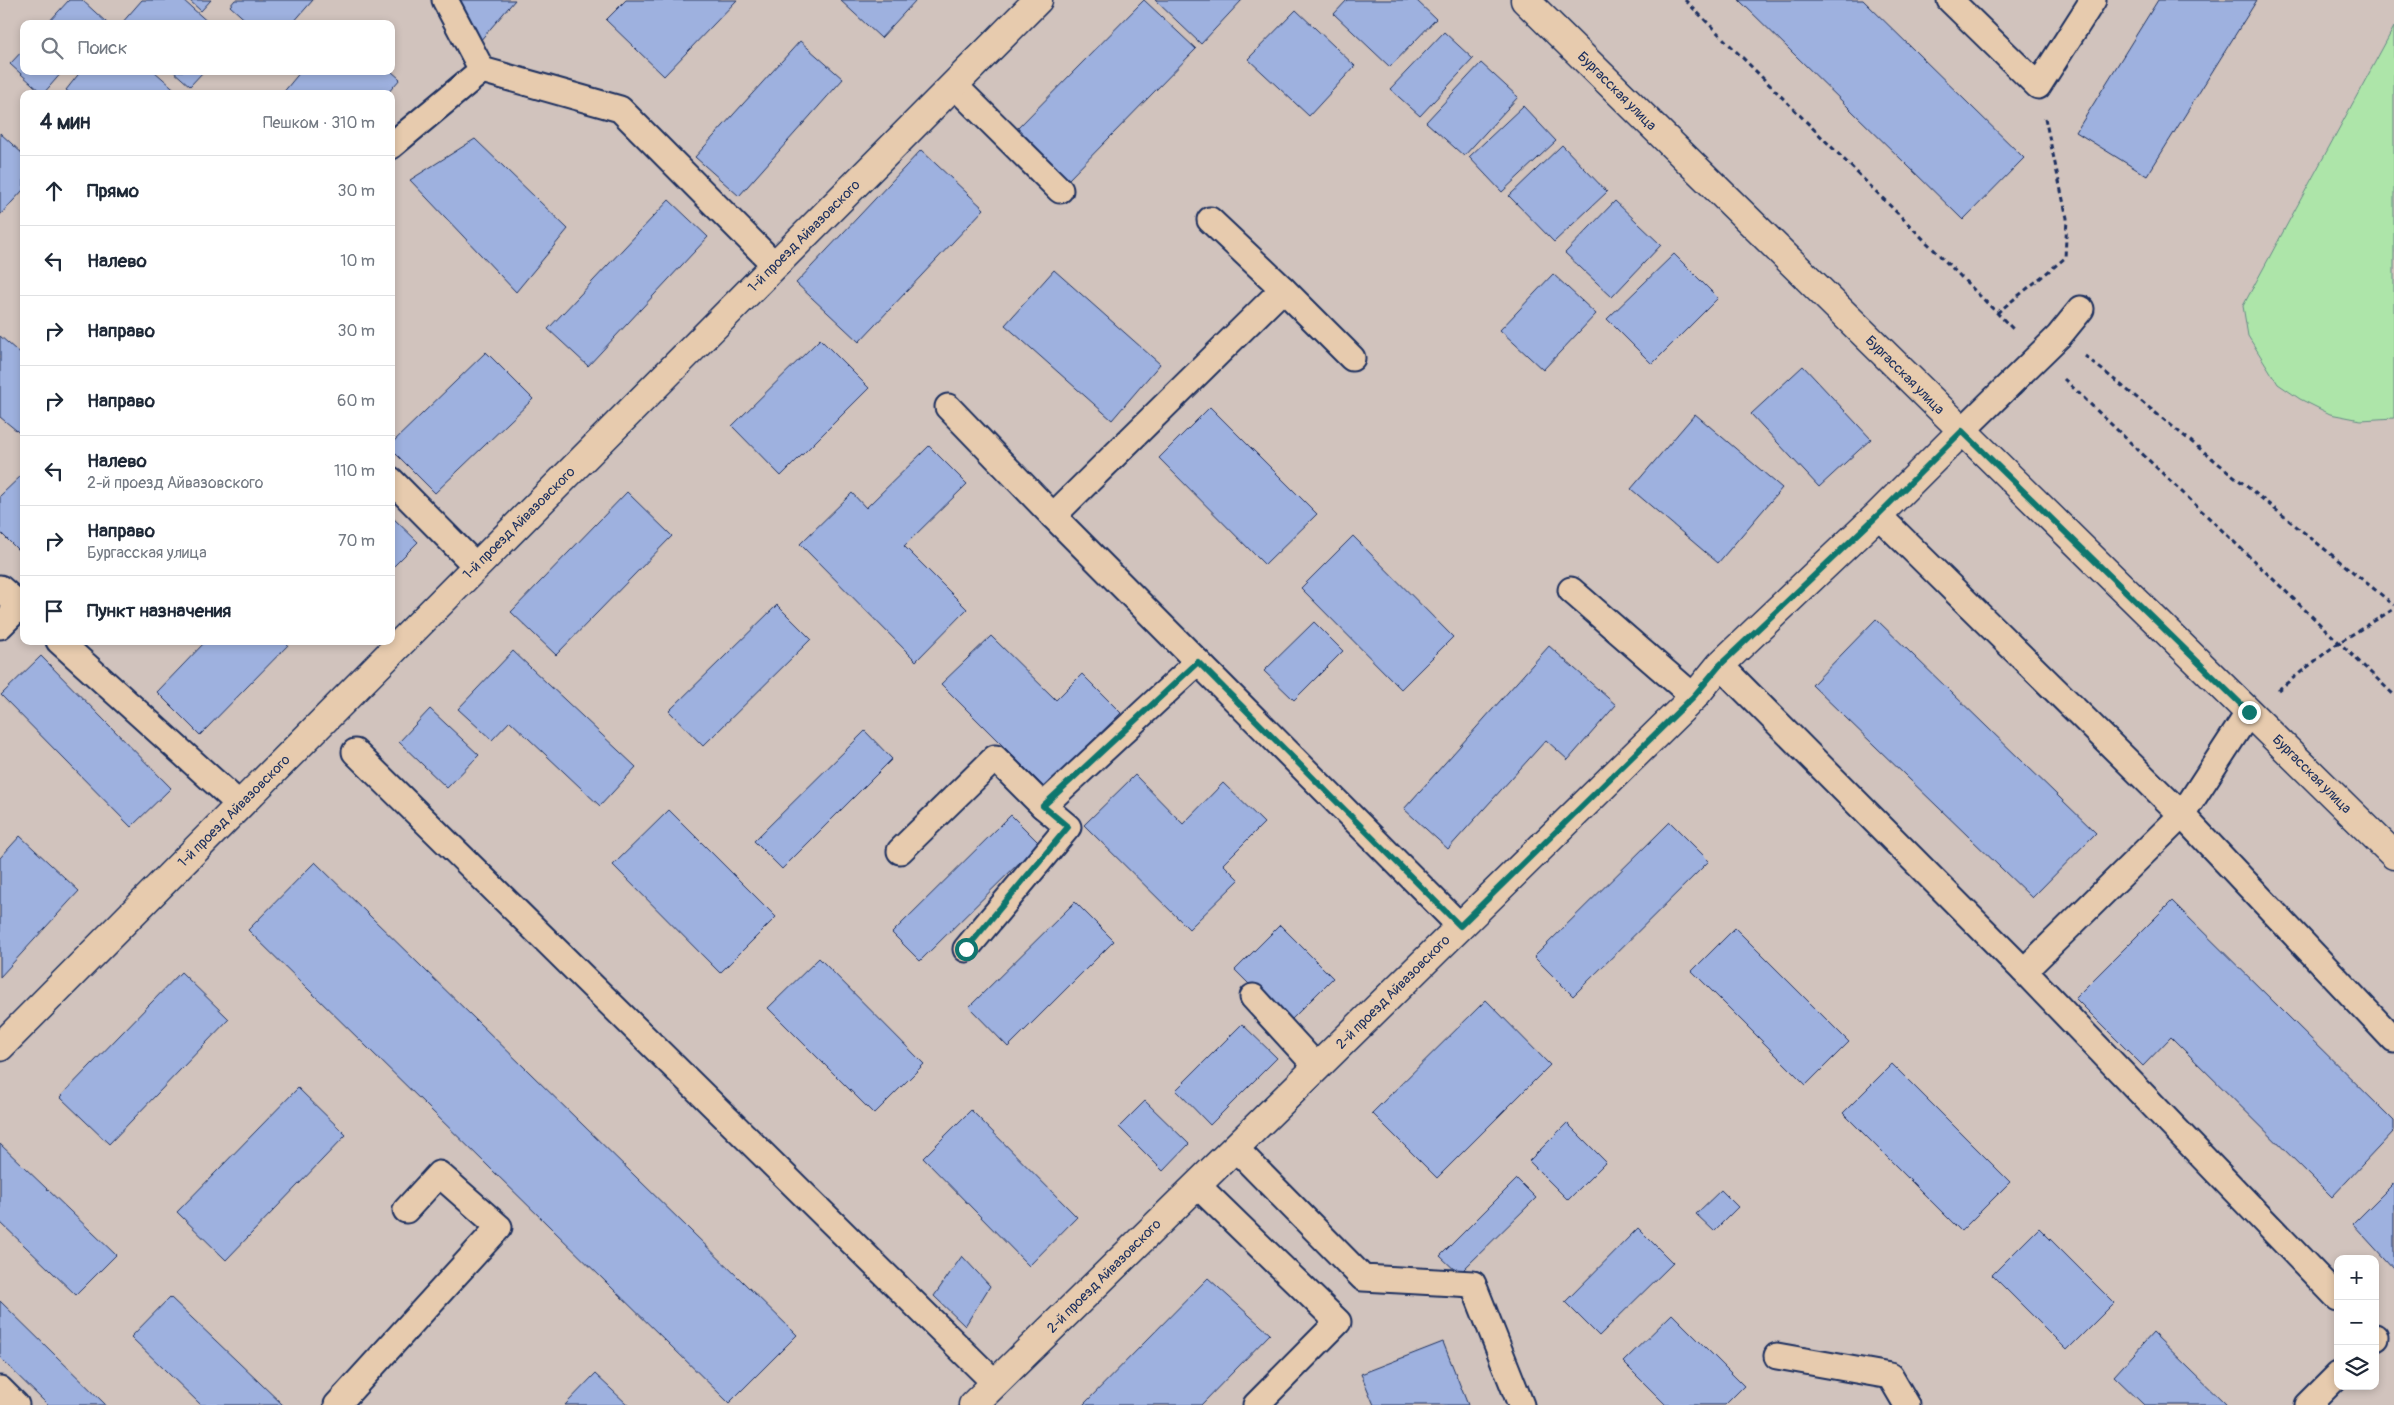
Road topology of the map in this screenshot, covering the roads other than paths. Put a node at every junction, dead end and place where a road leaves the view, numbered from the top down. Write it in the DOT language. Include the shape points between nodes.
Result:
graph roads {
  1 [pos="445,0"];
  2 [pos="1038,0"];
  3 [pos="1525,0"];
  4 [pos="1950,0"];
  5 [pos="2093,0"];
  6 [pos="482,70"];
  7 [pos="954,85"];
  8 [pos="395,143"];
  9 [pos="1060,190"];
  10 [pos="1210,220"];
  11 [pos="775,265"];
  12 [pos="1283,289"];
  13 [pos="2081,309"];
  14 [pos="1352,358"];
  15 [pos="948,407"];
  16 [pos="1962,431"];
  17 [pos="395,484"];
  18 [pos="1878,515"];
  19 [pos="1054,516"];
  20 [pos="476,566"];
  21 [pos="0,588"];
  22 [pos="1571,590"];
  23 [pos="20,605"];
  24 [pos="20,609"];
  25 [pos="0,626"];
  26 [pos="63,645"];
  27 [pos="1198,662"];
  28 [pos="1720,665"];
  29 [pos="1694,696"];
  30 [pos="2249,712"];
  31 [pos="355,752"];
  32 [pos="240,805"];
  33 [pos="1043,806"];
  34 [pos="2182,816"];
  35 [pos="900,850"];
  36 [pos="2394,855"];
  37 [pos="1460,926"];
  38 [pos="966,949"];
  39 [pos="2024,970"];
  40 [pos="1253,997"];
  41 [pos="2394,1040"];
  42 [pos="0,1047"];
  43 [pos="1317,1067"];
  44 [pos="1235,1148"];
  45 [pos="1197,1185"];
  46 [pos="406,1210"];
  47 [pos="2334,1294"];
  48 [pos="1777,1356"];
  49 [pos="2334,1379"];
  50 [pos="995,1383"];
  51 [pos="0,1389"];
  52 [pos="16,1405"];
  53 [pos="337,1405"];
  54 [pos="973,1405"];
  55 [pos="1256,1405"];
  56 [pos="1521,1405"];
  57 [pos="1907,1405"];
  58 [pos="2308,1405"];
  1 -- 6 [label="lane"];
  2 -- 7 [label="street, 1-й проезд Айвазовского"];
  3 -- 16 [label="street, Бургасская улица"];
  4 -- 5 [label="lane" via="2038,86"];
  6 -- 8 [label="lane"];
  6 -- 11 [label="lane" via="620,109"];
  7 -- 9 [label="lane"];
  7 -- 11 [label="street, 1-й проезд Айвазовского"];
  10 -- 12 [label="lane"];
  11 -- 20 [label="street, 1-й проезд Айвазовского"];
  12 -- 14 [label="lane"];
  12 -- 19 [label="lane"];
  13 -- 16 [label="lane" via="2059,336"];
  15 -- 19 [label="lane"];
  16 -- 18 [label="street, 2-й проезд Айвазовского"];
  16 -- 30 [label="street, Бургасская улица"];
  17 -- 20 [label="lane"];
  18 -- 28 [label="street, 2-й проезд Айвазовского"];
  18 -- 34 [label="lane"];
  19 -- 27 [label="lane"];
  20 -- 32 [label="street, 1-й проезд Айвазовского"];
  21 -- 23 [label="lane"];
  22 -- 29 [label="lane"];
  24 -- 25 [label="lane"];
  26 -- 32 [label="lane"];
  27 -- 33 [label="lane"];
  27 -- 37 [label="lane"];
  28 -- 29 [label="street, 2-й проезд Айвазовского"];
  28 -- 39 [label="lane"];
  29 -- 37 [label="street, 2-й проезд Айвазовского"];
  30 -- 34 [label="lane"];
  30 -- 36 [label="street, Бургасская улица"];
  31 -- 50 [label="lane"];
  32 -- 42 [label="street, 1-й проезд Айвазовского"];
  33 -- 35 [label="lane" via="995,758"];
  33 -- 38 [label="lane" via="1068,827"];
  34 -- 39 [label="lane"];
  34 -- 41 [label="lane"];
  37 -- 43 [label="street, 2-й проезд Айвазовского"];
  39 -- 47 [label="lane"];
  40 -- 43 [label="lane"];
  43 -- 44 [label="street, 2-й проезд Айвазовского"];
  44 -- 45 [label="street, 2-й проезд Айвазовского"];
  44 -- 56 [label="lane" via="1364,1278 1473,1284"];
  45 -- 50 [label="street, 2-й проезд Айвазовского"];
  45 -- 55 [label="lane" via="1338,1322"];
  46 -- 53 [label="lane" via="439,1174 499,1227"];
  48 -- 57 [label="lane" via="1890,1376"];
  49 -- 58 [label="lane"];
  50 -- 54 [label="street, 2-й проезд Айвазовского"];
  51 -- 52 [label="lane"];
}
